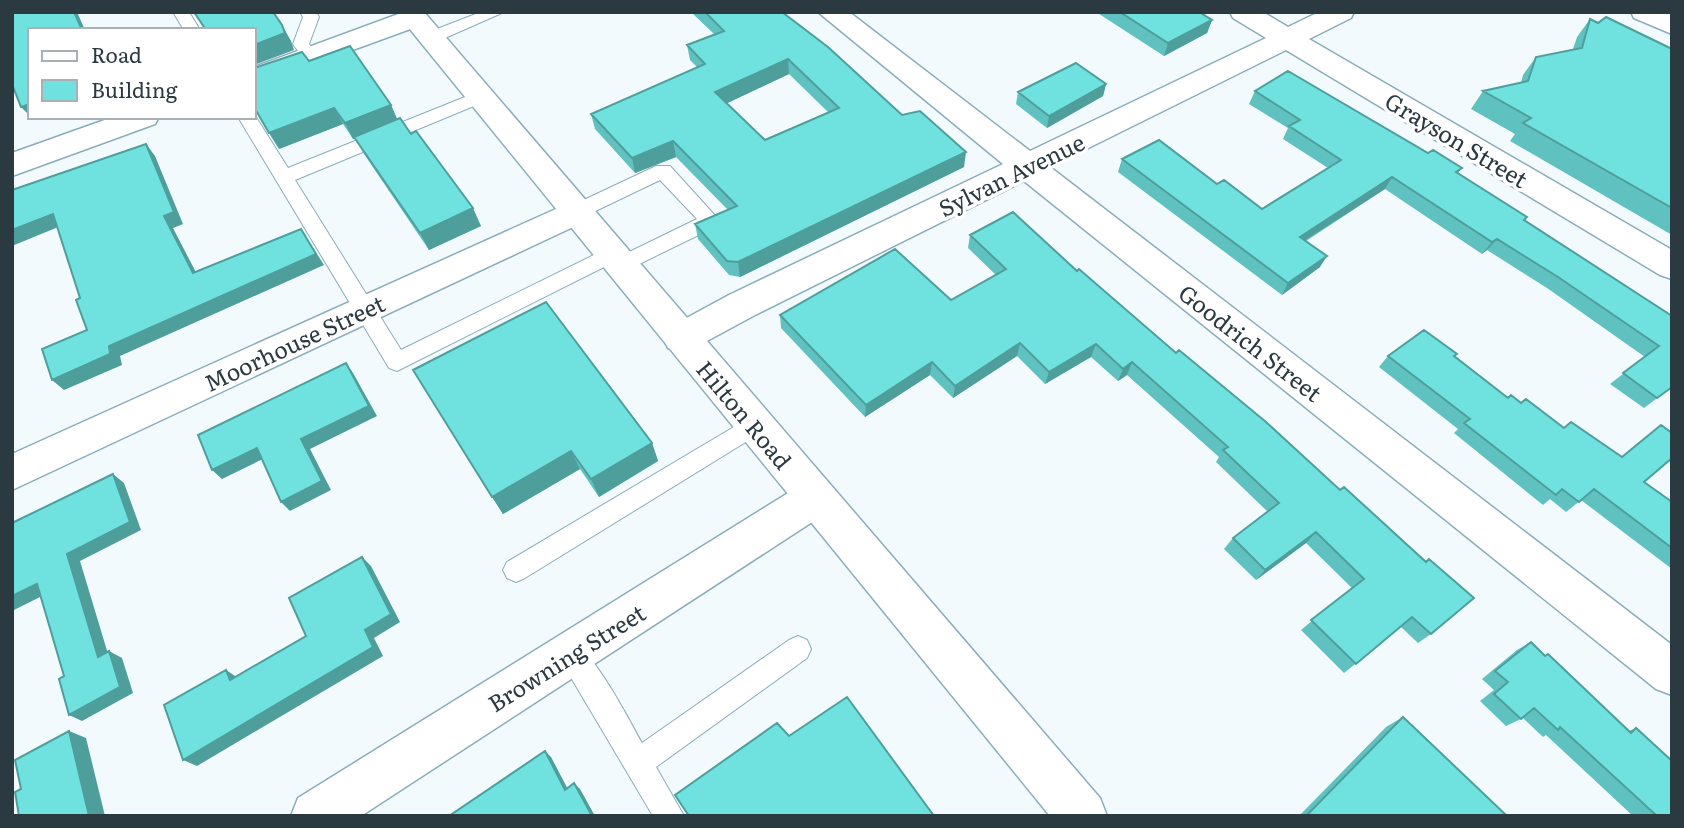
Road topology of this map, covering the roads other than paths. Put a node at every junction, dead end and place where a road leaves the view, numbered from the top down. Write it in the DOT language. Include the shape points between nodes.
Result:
graph roads {
  1 [pos="181,12"];
  2 [pos="308,12"];
  3 [pos="496,12"];
  4 [pos="831,12"];
  5 [pos="1243,12"];
  6 [pos="1341,12"];
  7 [pos="1644,12"];
  8 [pos="417,23"];
  9 [pos="1672,26"];
  10 [pos="191,28"];
  11 [pos="1287,39"];
  12 [pos="311,57"];
  13 [pos="256,77"];
  14 [pos="480,97"];
  15 [pos="138,119"];
  16 [pos="248,119"];
  17 [pos="12,165"];
  18 [pos="1027,166"];
  19 [pos="284,177"];
  20 [pos="576,212"];
  21 [pos="616,260"];
  22 [pos="1672,266"];
  23 [pos="366,309"];
  24 [pos="681,338"];
  25 [pos="754,425"];
  26 [pos="12,472"];
  27 [pos="815,498"];
  28 [pos="516,570"];
  29 [pos="798,649"];
  30 [pos="570,654"];
  31 [pos="1672,673"];
  32 [pos="638,764"];
  33 [pos="316,816"];
  34 [pos="669,816"];
  35 [pos="1082,816"];
  1 -- 10 [label="lane"];
  2 -- 12 [label="lane" via="311,17 301,44"];
  3 -- 8 [label="lane"];
  4 -- 18 [label="street, Goodrich Street"];
  5 -- 11 [label="street, Grayson Street"];
  6 -- 11 [label="street, Sylvan Avenue"];
  7 -- 9 [label="street"];
  8 -- 12 [label="street"];
  8 -- 14 [label="street, Hilton Road"];
  11 -- 18 [label="street, Sylvan Avenue"];
  11 -- 22 [label="street, Grayson Street"];
  12 -- 13 [label="street"];
  14 -- 19 [label="lane"];
  14 -- 20 [label="street, Hilton Road"];
  15 -- 17 [label="street"];
  16 -- 19 [label="lane"];
  18 -- 24 [label="street, Sylvan Avenue"];
  18 -- 31 [label="street, Goodrich Street"];
  19 -- 23 [label="lane"];
  20 -- 21 [label="street, Hilton Road"];
  20 -- 21 [label="lane" via="663,171 710,221"];
  20 -- 23 [label="street, Moorhouse Street"];
  21 -- 23 [label="lane" via="397,362"];
  21 -- 24 [label="street, Hilton Road"];
  23 -- 26 [label="street, Moorhouse Street"];
  24 -- 25 [label="street, Hilton Road"];
  25 -- 27 [label="street, Hilton Road"];
  25 -- 28 [label="lane"];
  27 -- 30 [label="street, Browning Street"];
  27 -- 35 [label="street, Hilton Road"];
  29 -- 32 [label="lane"];
  30 -- 32 [label="lane"];
  30 -- 33 [label="street, Browning Street"];
  32 -- 34 [label="lane"];
}
